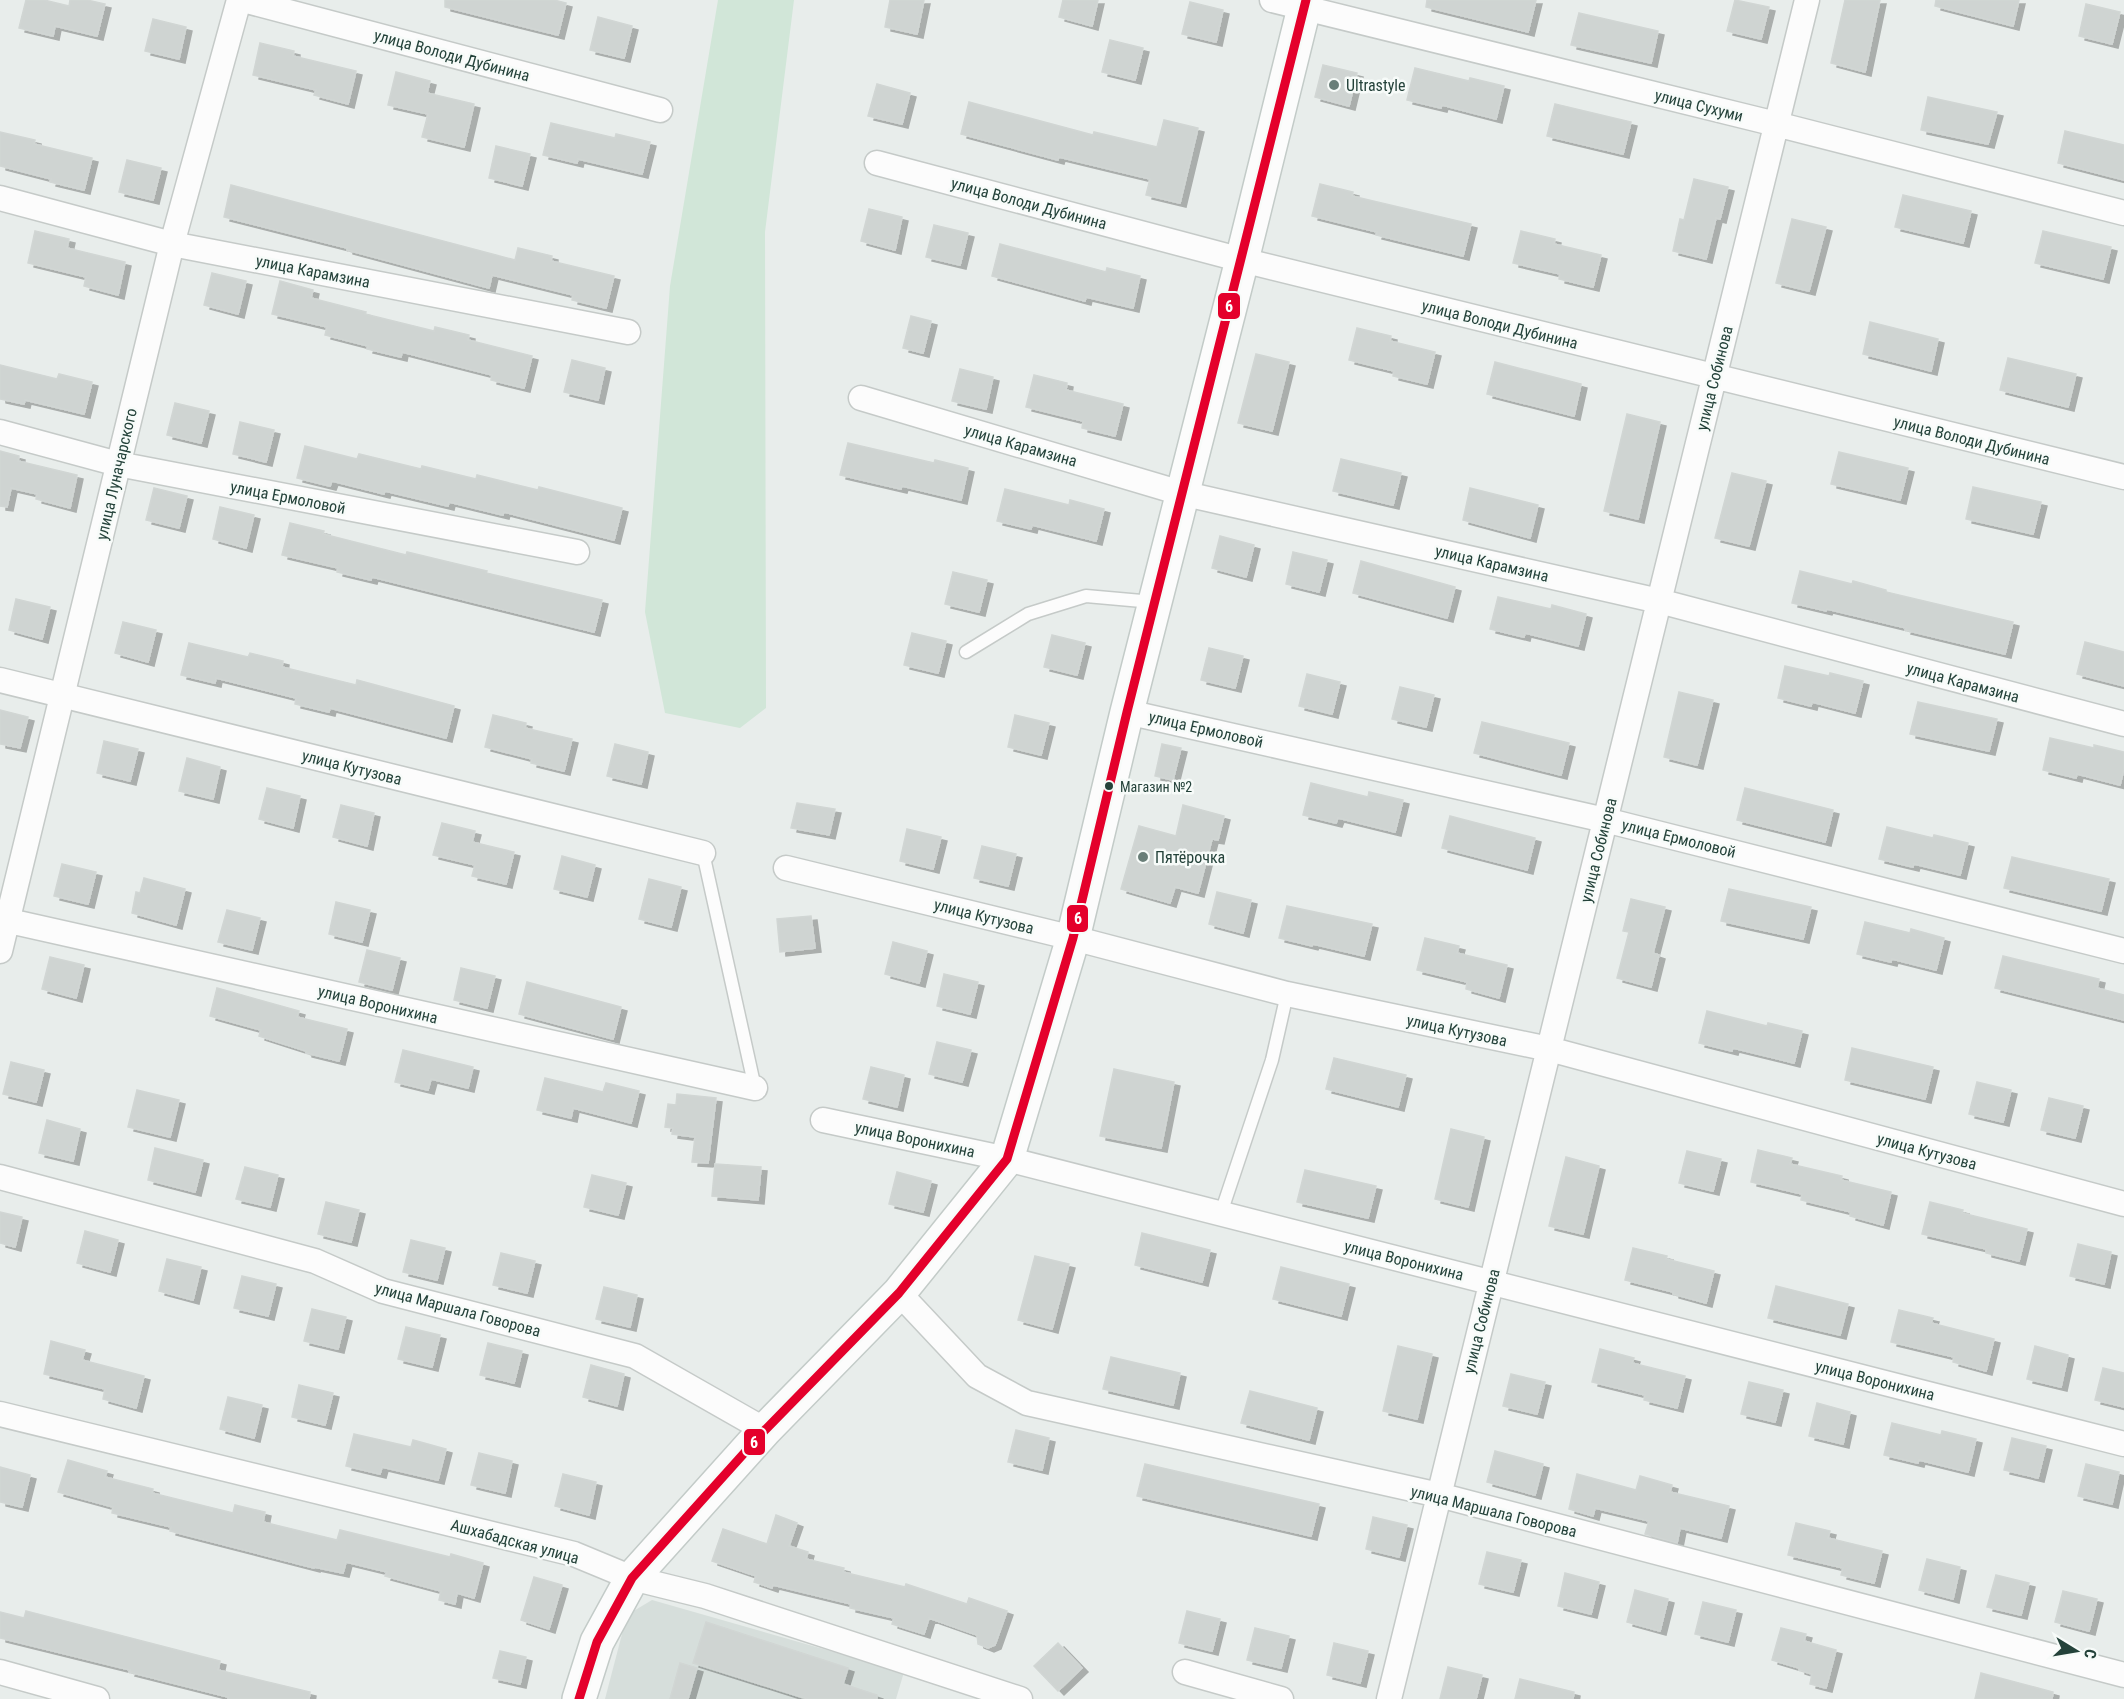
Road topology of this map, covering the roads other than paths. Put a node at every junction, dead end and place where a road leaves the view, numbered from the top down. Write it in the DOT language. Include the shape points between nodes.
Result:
graph roads {
  1 [pos="241,0"];
  2 [pos="1272,0"];
  3 [pos="1807,0"];
  4 [pos="1305,3"];
  5 [pos="660,110"];
  6 [pos="1776,124"];
  7 [pos="877,163"];
  8 [pos="0,198"];
  9 [pos="2124,213"];
  10 [pos="172,244"];
  11 [pos="1242,260"];
  12 [pos="628,332"];
  13 [pos="1714,378"];
  14 [pos="861,398"];
  15 [pos="0,432"];
  16 [pos="118,464"];
  17 [pos="2124,477"];
  18 [pos="1181,493"];
  19 [pos="577,552"];
  20 [pos="1659,601"];
  21 [pos="1154,602"];
  22 [pos="966,652"];
  23 [pos="0,680"];
  24 [pos="63,696"];
  25 [pos="1127,711"];
  26 [pos="2124,724"];
  27 [pos="1605,820"];
  28 [pos="703,853"];
  29 [pos="786,867"];
  30 [pos="3,919"];
  31 [pos="1073,938"];
  32 [pos="0,951"];
  33 [pos="2124,951"];
  34 [pos="1287,994"];
  35 [pos="1549,1049"];
  36 [pos="755,1088"];
  37 [pos="823,1120"];
  38 [pos="1007,1159"];
  39 [pos="0,1178"];
  40 [pos="2124,1204"];
  41 [pos="1221,1213"];
  42 [pos="1491,1282"];
  43 [pos="899,1293"];
  44 [pos="0,1414"];
  45 [pos="765,1430"];
  46 [pos="2124,1444"];
  47 [pos="1439,1495"];
  48 [pos="632,1578"];
  49 [pos="0,1672"];
  50 [pos="1185,1672"];
  51 [pos="2124,1675"];
  52 [pos="97,1699"];
  53 [pos="579,1699"];
  54 [pos="1020,1699"];
  55 [pos="1281,1699"];
  56 [pos="1389,1699"];
  1 -- 5 [label="street, улица Володи Дубинина"];
  1 -- 10 [label="street, улица Луначарского"];
  2 -- 4 [label="street, улица Сухуми"];
  3 -- 6 [label="street, улица Собинова"];
  4 -- 6 [label="street, улица Сухуми"];
  4 -- 11 [label="street"];
  6 -- 9 [label="street, улица Сухуми"];
  6 -- 13 [label="street, улица Собинова"];
  7 -- 11 [label="street, улица Володи Дубинина"];
  8 -- 10 [label="street, улица Карамзина"];
  10 -- 12 [label="street, улица Карамзина"];
  10 -- 16 [label="street, улица Луначарского"];
  11 -- 13 [label="street, улица Володи Дубинина"];
  11 -- 18 [label="street"];
  13 -- 17 [label="street, улица Володи Дубинина"];
  13 -- 20 [label="street, улица Собинова"];
  14 -- 18 [label="street, улица Карамзина"];
  15 -- 16 [label="street, улица Ермоловой"];
  16 -- 19 [label="street, улица Ермоловой"];
  16 -- 24 [label="street, улица Луначарского"];
  18 -- 20 [label="street, улица Карамзина"];
  18 -- 21 [label="street"];
  20 -- 26 [label="street, улица Карамзина"];
  20 -- 27 [label="street, улица Собинова"];
  21 -- 22 [label="lane" via="1086,596 1028,614"];
  21 -- 25 [label="street"];
  23 -- 24 [label="street, улица Кутузова"];
  24 -- 28 [label="street, улица Кутузова"];
  24 -- 30 [label="street, улица Луначарского"];
  25 -- 27 [label="street, улица Ермоловой"];
  25 -- 31 [label="street"];
  27 -- 33 [label="street, улица Ермоловой"];
  27 -- 35 [label="street, улица Собинова"];
  28 -- 36 [label="lane"];
  29 -- 31 [label="street, улица Кутузова"];
  30 -- 32 [label="street, улица Луначарского"];
  30 -- 36 [label="street, улица Воронихина"];
  31 -- 34 [label="street, улица Кутузова"];
  31 -- 38 [label="street"];
  34 -- 35 [label="street, улица Кутузова"];
  34 -- 41 [label="lane" via="1272,1060"];
  35 -- 40 [label="street, улица Кутузова"];
  35 -- 42 [label="street, улица Собинова"];
  37 -- 38 [label="street, улица Воронихина"];
  38 -- 41 [label="street, улица Воронихина"];
  38 -- 43 [label="street"];
  39 -- 45 [label="street, улица Маршала Говорова" via="315,1261 383,1291 635,1356"];
  41 -- 42 [label="street, улица Воронихина"];
  42 -- 46 [label="street, улица Воронихина"];
  42 -- 47 [label="street, улица Собинова"];
  43 -- 45 [label="street"];
  43 -- 47 [label="street, улица Маршала Говорова" via="977,1376 1026,1403"];
  44 -- 48 [label="street, Ашхабадская улица" via="573,1554"];
  45 -- 48 [label="street"];
  47 -- 51 [label="street, улица Маршала Говорова"];
  47 -- 56 [label="street, улица Собинова"];
  48 -- 53 [label="street" via="597,1642"];
  48 -- 54 [label="street, Ашхабадская улица" via="705,1596"];
  49 -- 52 [label="street"];
  50 -- 55 [label="street"];
}
